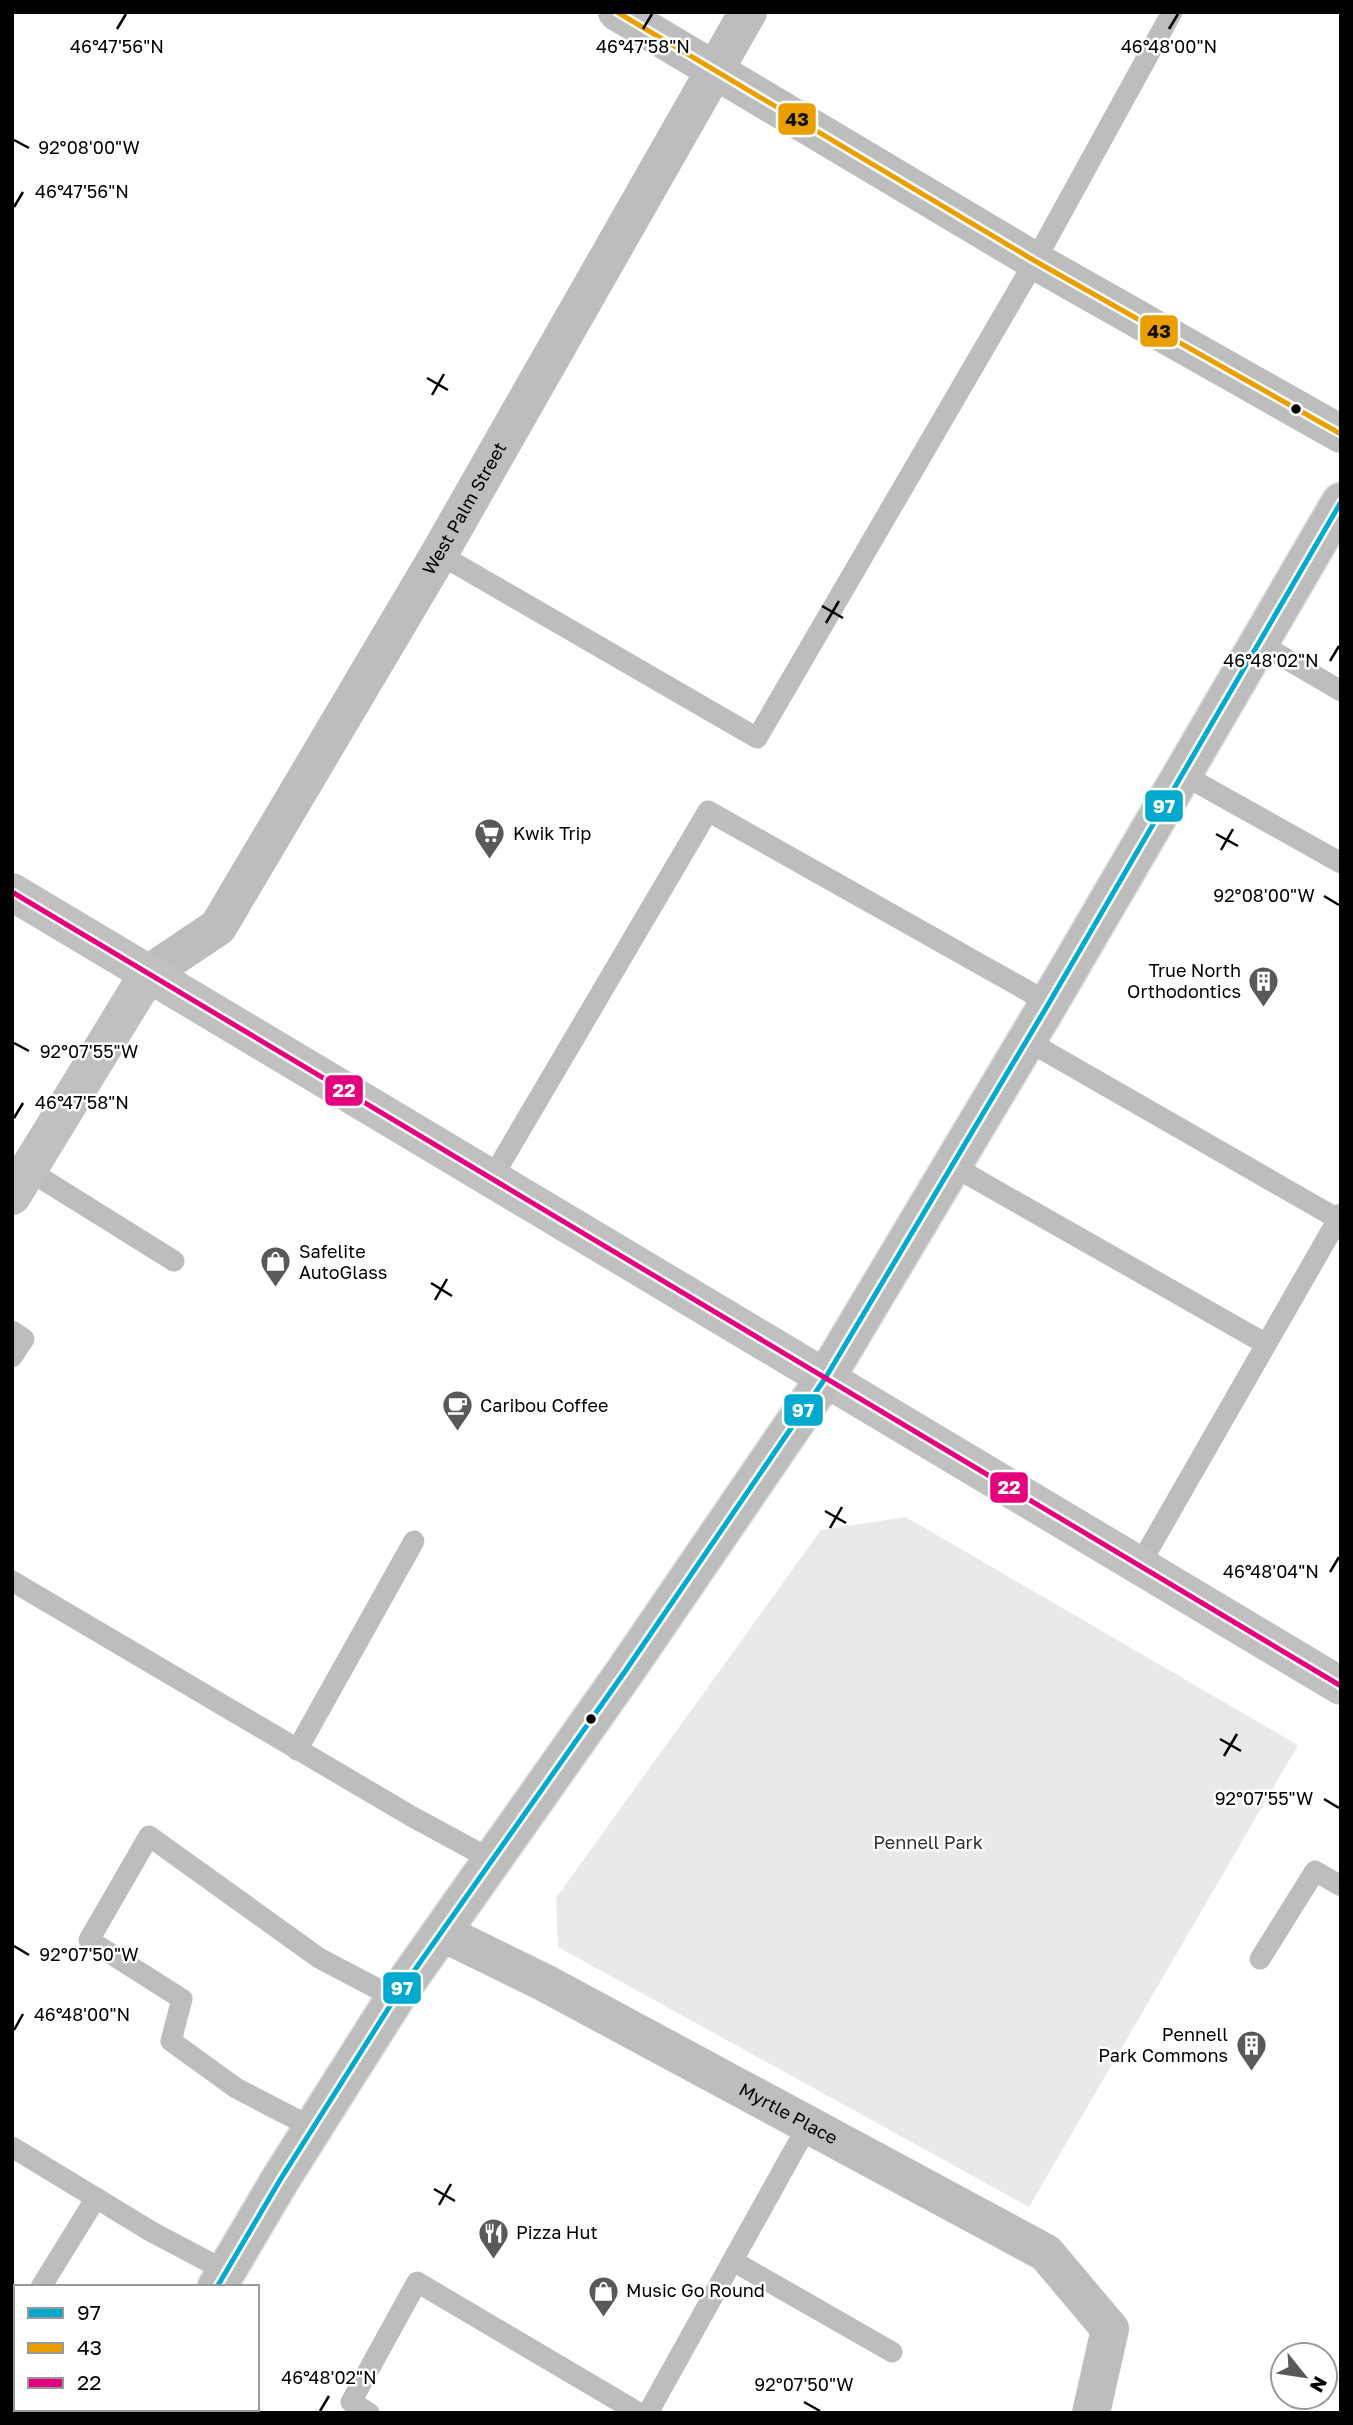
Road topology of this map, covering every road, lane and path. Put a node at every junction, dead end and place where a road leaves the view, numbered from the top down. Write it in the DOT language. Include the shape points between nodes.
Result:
graph roads {
  1 [pos="617,12"];
  2 [pos="748,12"];
  3 [pos="1172,12"];
  4 [pos="715,70"];
  5 [pos="1035,261"];
  6 [pos="1341,434"];
  7 [pos="1341,502"];
  8 [pos="439,554"];
  9 [pos="1259,643"];
  10 [pos="1341,691"];
  11 [pos="1182,774"];
  12 [pos="1341,863"];
  13 [pos="12,892"];
  14 [pos="148,974"];
  15 [pos="1049,1003"];
  16 [pos="1026,1040"];
  17 [pos="953,1166"];
  18 [pos="492,1178"];
  19 [pos="20,1183"];
  20 [pos="1339,1217"];
  21 [pos="173,1261"];
  22 [pos="12,1331"];
  23 [pos="1266,1344"];
  24 [pos="12,1357"];
  25 [pos="827,1377"];
  26 [pos="414,1541"];
  27 [pos="1139,1566"];
  28 [pos="12,1581"];
  29 [pos="1341,1686"];
  30 [pos="297,1750"];
  31 [pos="492,1860"];
  32 [pos="1341,1886"];
  33 [pos="441,1932"];
  34 [pos="1260,1959"];
  35 [pos="395,1998"];
  36 [pos="807,2125"];
  37 [pos="313,2128"];
  38 [pos="12,2147"];
  39 [pos="96,2198"];
  40 [pos="733,2260"];
  41 [pos="221,2279"];
  42 [pos="42,2285"];
  43 [pos="892,2352"];
  44 [pos="369,2413"];
  45 [pos="639,2413"];
  46 [pos="648,2413"];
  47 [pos="1091,2413"];
  1 -- 4 [label="main road"];
  2 -- 4 [label="main road, West Palm Street"];
  3 -- 5 [label="lane"];
  4 -- 5 [label="main road"];
  4 -- 8 [label="main road, West Palm Street"];
  5 -- 6 [label="main road"];
  5 -- 8 [label="lane" via="757,738"];
  7 -- 9 [label="main road"];
  8 -- 14 [label="main road, West Palm Street" via="218,927"];
  9 -- 10 [label="lane"];
  9 -- 11 [label="main road"];
  11 -- 12 [label="lane"];
  11 -- 15 [label="main road"];
  13 -- 14 [label="main road"];
  14 -- 18 [label="main road"];
  14 -- 19 [label="main road"];
  15 -- 16 [label="main road"];
  15 -- 18 [label="lane" via="708,811"];
  16 -- 17 [label="main road"];
  16 -- 20 [label="lane"];
  17 -- 23 [label="lane"];
  17 -- 25 [label="main road"];
  18 -- 25 [label="main road"];
  19 -- 21 [label="lane"];
  20 -- 23 [label="lane"];
  22 -- 24 [label="lane" via="24,1339"];
  23 -- 27 [label="lane"];
  25 -- 27 [label="main road"];
  25 -- 31 [label="main road"];
  26 -- 30 [label="lane"];
  27 -- 29 [label="main road"];
  28 -- 30 [label="lane"];
  30 -- 31 [label="lane"];
  31 -- 33 [label="main road"];
  32 -- 34 [label="lane" via="1315,1871"];
  33 -- 35 [label="main road"];
  33 -- 36 [label="main road, Myrtle Place"];
  35 -- 37 [label="main road"];
  35 -- 37 [label="lane" via="320,1958 149,1836 89,1940 183,1999 171,2041 236,2088"];
  36 -- 40 [label="lane"];
  36 -- 47 [label="main road, Myrtle Place" via="1046,2253 1110,2329"];
  37 -- 41 [label="main road"];
  38 -- 39 [label="lane"];
  39 -- 41 [label="lane"];
  39 -- 42 [label="lane"];
  40 -- 43 [label="lane"];
  40 -- 46 [label="lane"];
  44 -- 45 [label="lane" via="351,2402 417,2283"];
}
